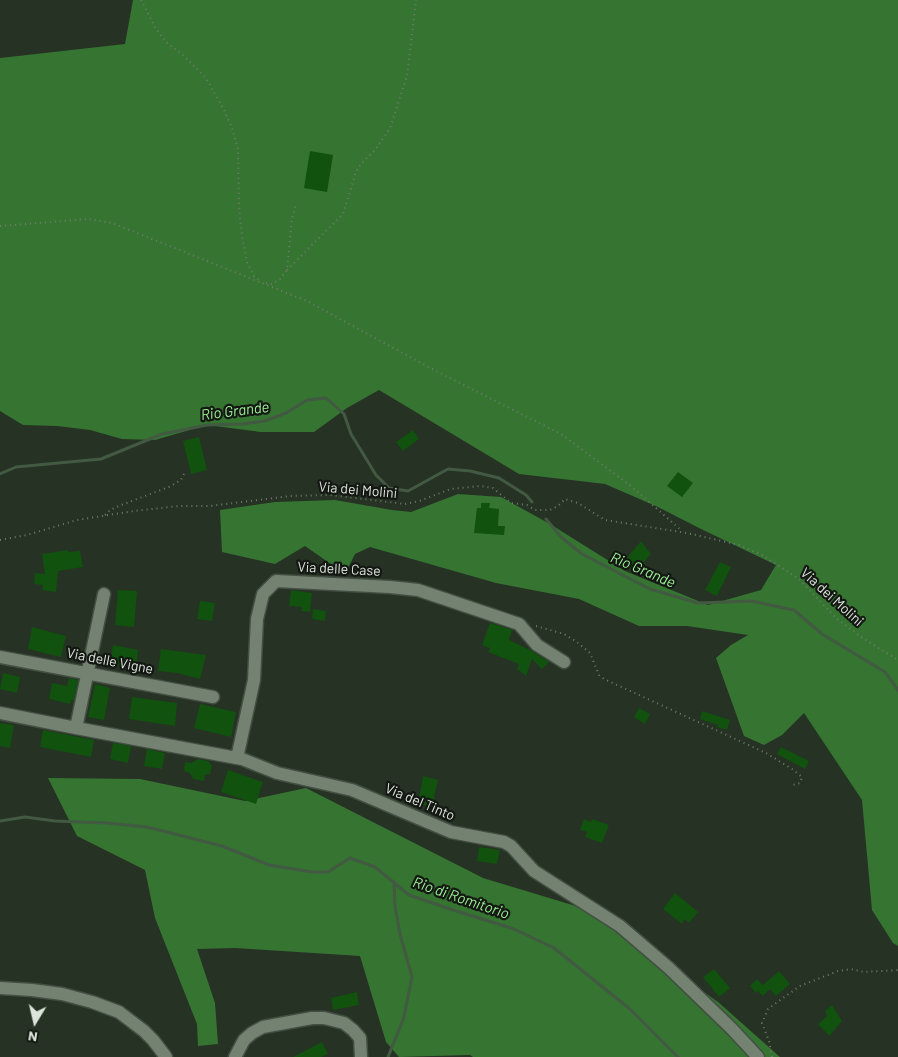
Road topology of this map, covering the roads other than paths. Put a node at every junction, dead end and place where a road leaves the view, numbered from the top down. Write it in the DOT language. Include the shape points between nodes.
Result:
graph roads {
  1 [pos="104,594"];
  2 [pos="0,657"];
  3 [pos="564,662"];
  4 [pos="89,672"];
  5 [pos="213,697"];
  6 [pos="0,713"];
  7 [pos="76,728"];
  8 [pos="237,758"];
  9 [pos="0,988"];
  10 [pos="166,1057"];
  11 [pos="235,1057"];
  12 [pos="361,1057"];
  13 [pos="758,1057"];
  1 -- 4 [label="street"];
  2 -- 4 [label="street, Via delle Vigne"];
  3 -- 8 [label="street, Via delle Case" via="537,645 519,624 418,590 276,581 263,594 257,619 254,680"];
  4 -- 5 [label="street, Via delle Vigne"];
  4 -- 7 [label="street"];
  6 -- 7 [label="street, Via del Tinto"];
  7 -- 8 [label="street, Via del Tinto"];
  8 -- 13 [label="street, Via del Tinto" via="277,773 352,790 451,832 511,846 534,871 620,926 670,968"];
  9 -- 10 [label="street" via="62,994 119,1012 144,1031"];
  11 -- 12 [label="street" via="244,1040 264,1027 324,1018 344,1023 353,1030 360,1038"];
}
